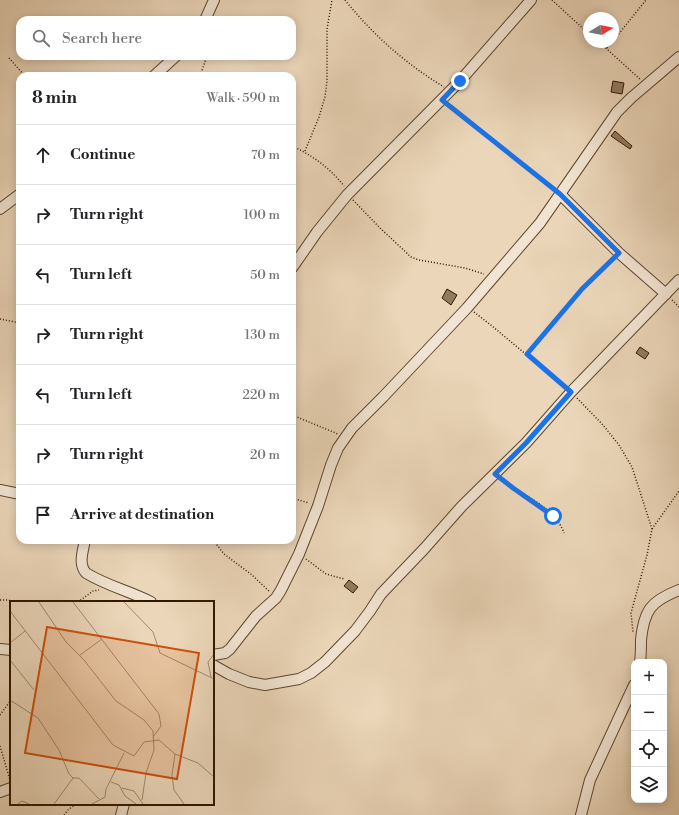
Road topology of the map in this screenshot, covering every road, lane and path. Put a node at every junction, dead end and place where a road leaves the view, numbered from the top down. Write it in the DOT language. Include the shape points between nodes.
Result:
graph roads {
  1 [pos="214,0"];
  2 [pos="332,0"];
  3 [pos="345,0"];
  4 [pos="531,0"];
  5 [pos="552,0"];
  6 [pos="646,0"];
  7 [pos="206,16"];
  8 [pos="583,28"];
  9 [pos="619,34"];
  10 [pos="607,48"];
  11 [pos="679,57"];
  12 [pos="9,58"];
  13 [pos="172,60"];
  14 [pos="206,60"];
  15 [pos="21,72"];
  16 [pos="158,72"];
  17 [pos="201,72"];
  18 [pos="647,85"];
  19 [pos="450,91"];
  20 [pos="442,100"];
  21 [pos="296,148"];
  22 [pos="305,151"];
  23 [pos="560,194"];
  24 [pos="347,195"];
  25 [pos="16,197"];
  26 [pos="0,209"];
  27 [pos="619,253"];
  28 [pos="296,262"];
  29 [pos="494,277"];
  30 [pos="679,280"];
  31 [pos="666,294"];
  32 [pos="679,307"];
  33 [pos="467,308"];
  34 [pos="0,319"];
  35 [pos="16,322"];
  36 [pos="527,354"];
  37 [pos="571,392"];
  38 [pos="296,417"];
  39 [pos="345,436"];
  40 [pos="495,474"];
  41 [pos="0,490"];
  42 [pos="679,491"];
  43 [pos="16,493"];
  44 [pos="296,499"];
  45 [pos="318,506"];
  46 [pos="652,529"];
  47 [pos="564,533"];
  48 [pos="84,544"];
  49 [pos="216,544"];
  50 [pos="299,554"];
  51 [pos="344,579"];
  52 [pos="114,588"];
  53 [pos="679,590"];
  54 [pos="276,598"];
  55 [pos="0,600"];
  56 [pos="11,601"];
  57 [pos="79,601"];
  58 [pos="149,601"];
  59 [pos="633,638"];
  60 [pos="0,649"];
  61 [pos="10,650"];
  62 [pos="214,655"];
  63 [pos="640,659"];
  64 [pos="214,666"];
  65 [pos="631,691"];
  66 [pos="10,701"];
  67 [pos="0,715"];
  68 [pos="0,746"];
  69 [pos="10,782"];
  70 [pos="10,787"];
  71 [pos="0,792"];
  72 [pos="75,805"];
  73 [pos="124,805"];
  74 [pos="64,815"];
  75 [pos="121,815"];
  76 [pos="581,815"];
  1 -- 7 [label="street"];
  2 -- 22 [label="path" via="327,29 325,97"];
  3 -- 19 [label="path" via="401,58"];
  4 -- 19 [label="street"];
  5 -- 8 [label="path"];
  6 -- 9 [label="path"];
  10 -- 18 [label="path"];
  11 -- 18 [label="street"];
  12 -- 15 [label="path"];
  13 -- 16 [label="street"];
  14 -- 17 [label="path"];
  18 -- 23 [label="street" via="617,112"];
  19 -- 20 [label="street"];
  20 -- 23 [label="path"];
  20 -- 24 [label="street"];
  21 -- 22 [label="path"];
  22 -- 24 [label="path" via="323,164 344,185"];
  23 -- 27 [label="street"];
  23 -- 29 [label="street" via="540,223"];
  24 -- 28 [label="street"];
  24 -- 29 [label="path" via="411,256"];
  25 -- 26 [label="street"];
  27 -- 31 [label="street"];
  27 -- 36 [label="path" via="582,289"];
  29 -- 33 [label="street"];
  30 -- 31 [label="street"];
  31 -- 32 [label="path"];
  31 -- 37 [label="street"];
  33 -- 36 [label="path"];
  33 -- 39 [label="street"];
  34 -- 35 [label="path"];
  36 -- 37 [label="path"];
  37 -- 40 [label="street"];
  37 -- 46 [label="path" via="619,445 632,467"];
  38 -- 39 [label="path"];
  39 -- 45 [label="street" via="331,465"];
  40 -- 47 [label="path" via="553,516"];
  40 -- 64 [label="street" via="381,594 355,631 325,662 311,672 299,679 265,685 249,682"];
  41 -- 43 [label="street"];
  42 -- 46 [label="path"];
  44 -- 45 [label="path"];
  45 -- 50 [label="street"];
  46 -- 59 [label="path" via="631,612"];
  48 -- 52 [label="street" via="83,570"];
  49 -- 54 [label="path" via="224,554 252,575"];
  50 -- 51 [label="path" via="326,574"];
  50 -- 54 [label="street"];
  52 -- 57 [label="path" via="93,591"];
  52 -- 58 [label="street"];
  53 -- 63 [label="street" via="655,602 647,611 642,629"];
  54 -- 62 [label="street" via="256,616 230,649 225,653"];
  55 -- 56 [label="path"];
  60 -- 61 [label="street"];
  65 -- 76 [label="street" via="590,780"];
  66 -- 67 [label="path"];
  68 -- 69 [label="path"];
  70 -- 71 [label="street"];
  72 -- 74 [label="path"];
  73 -- 75 [label="street"];
}
